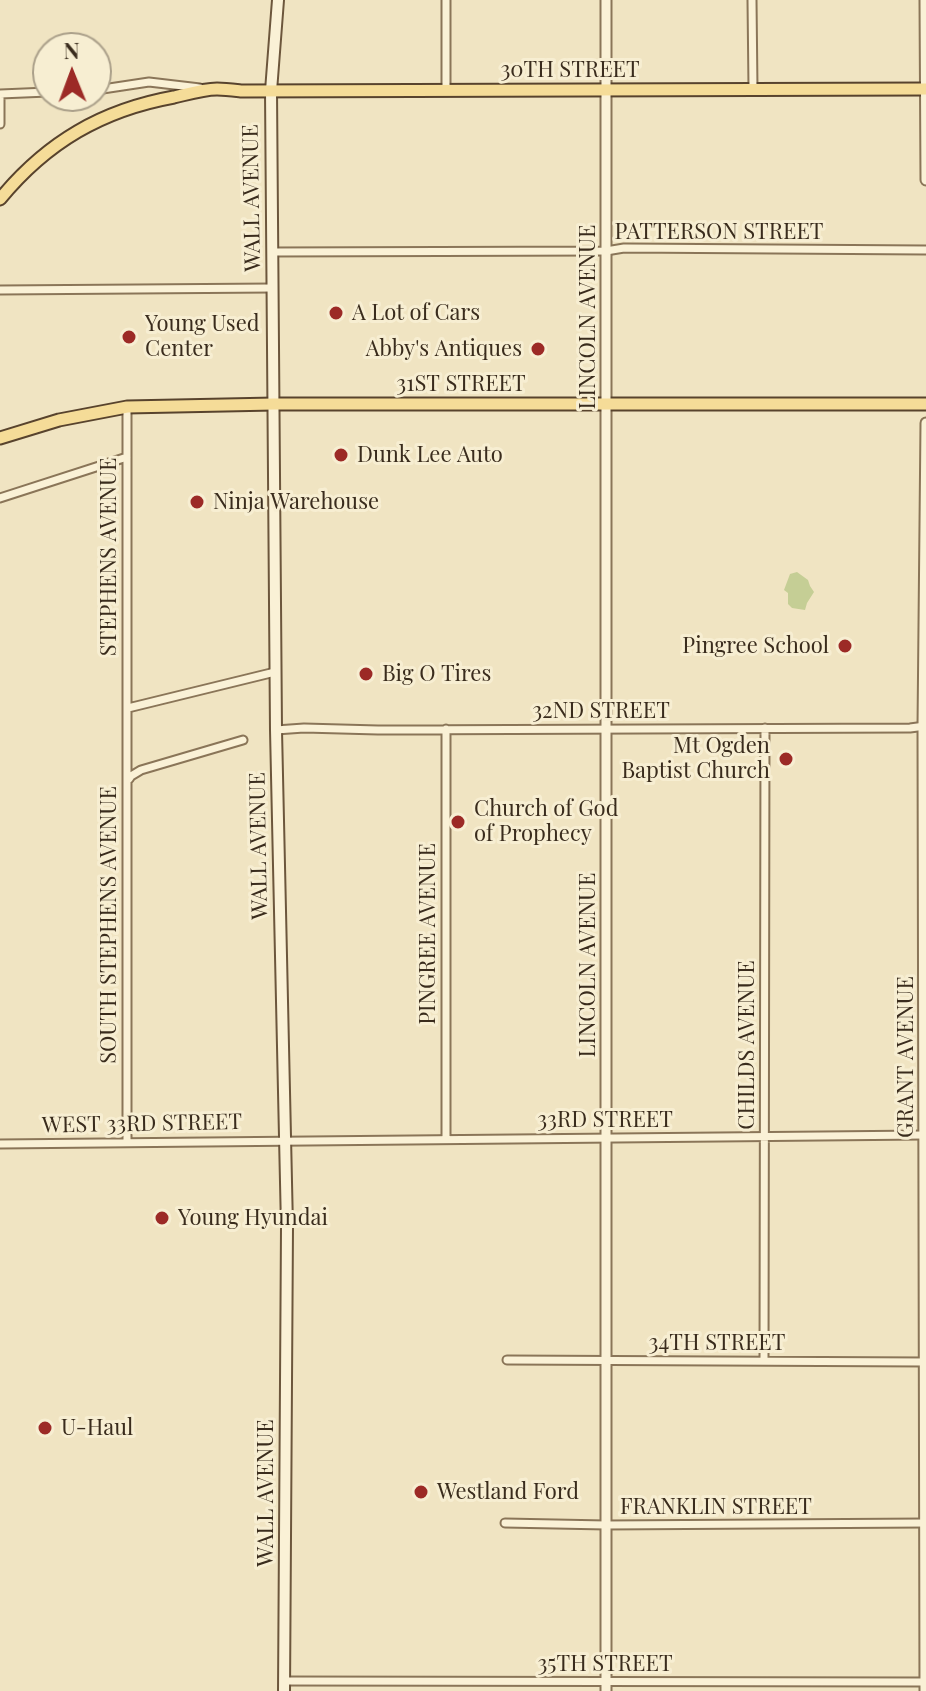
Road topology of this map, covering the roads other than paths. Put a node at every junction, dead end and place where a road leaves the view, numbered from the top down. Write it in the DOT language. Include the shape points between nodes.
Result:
graph roads {
  1 [pos="278,0"];
  2 [pos="446,0"];
  3 [pos="606,0"];
  4 [pos="752,0"];
  5 [pos="925,0"];
  6 [pos="112,88"];
  7 [pos="753,88"];
  8 [pos="214,89"];
  9 [pos="926,89"];
  10 [pos="446,90"];
  11 [pos="606,90"];
  12 [pos="271,91"];
  13 [pos="32,93"];
  14 [pos="0,94"];
  15 [pos="0,124"];
  16 [pos="926,180"];
  17 [pos="0,199"];
  18 [pos="926,250"];
  19 [pos="606,251"];
  20 [pos="273,252"];
  21 [pos="273,288"];
  22 [pos="0,290"];
  23 [pos="274,404"];
  24 [pos="926,404"];
  25 [pos="605,405"];
  26 [pos="127,407"];
  27 [pos="926,423"];
  28 [pos="0,438"];
  29 [pos="127,457"];
  30 [pos="0,498"];
  31 [pos="925,574"];
  32 [pos="275,672"];
  33 [pos="128,708"];
  34 [pos="925,726"];
  35 [pos="765,728"];
  36 [pos="446,729"];
  37 [pos="606,729"];
  38 [pos="276,730"];
  39 [pos="243,740"];
  40 [pos="128,781"];
  41 [pos="925,948"];
  42 [pos="924,1135"];
  43 [pos="765,1137"];
  44 [pos="606,1138"];
  45 [pos="446,1139"];
  46 [pos="285,1141"];
  47 [pos="127,1142"];
  48 [pos="0,1144"];
  49 [pos="507,1360"];
  50 [pos="606,1360"];
  51 [pos="764,1361"];
  52 [pos="925,1362"];
  53 [pos="505,1523"];
  54 [pos="925,1523"];
  55 [pos="606,1525"];
  56 [pos="926,1682"];
  57 [pos="284,1686"];
  58 [pos="606,1687"];
  59 [pos="925,1691"];
  1 -- 12 [label="main road, WALL AVENUE"];
  2 -- 10 [label="street"];
  3 -- 11 [label="street, LINCOLN AVENUE"];
  4 -- 7 [label="street"];
  5 -- 9 [label="street"];
  6 -- 8 [label="street, 30TH STREET" via="149,82"];
  7 -- 9 [label="main road, 30TH STREET"];
  7 -- 11 [label="main road, 30TH STREET"];
  8 -- 12 [label="main road, 30TH STREET"];
  8 -- 17 [label="main road, 30TH STREET" via="110,114 61,141"];
  9 -- 16 [label="street"];
  10 -- 11 [label="main road, 30TH STREET"];
  10 -- 12 [label="main road, 30TH STREET"];
  11 -- 19 [label="street, LINCOLN AVENUE"];
  12 -- 20 [label="main road, WALL AVENUE"];
  13 -- 14 [label="street"];
  14 -- 15 [label="street"];
  18 -- 19 [label="street, PATTERSON STREET"];
  19 -- 20 [label="street, PATTERSON STREET"];
  19 -- 25 [label="street, LINCOLN AVENUE"];
  20 -- 21 [label="main road, WALL AVENUE"];
  21 -- 22 [label="street"];
  21 -- 23 [label="main road, WALL AVENUE"];
  23 -- 25 [label="main road, 31ST STREET"];
  23 -- 26 [label="main road, 31ST STREET"];
  23 -- 32 [label="main road, WALL AVENUE"];
  24 -- 25 [label="main road, 31ST STREET"];
  25 -- 37 [label="street, LINCOLN AVENUE"];
  26 -- 28 [label="main road, 31ST STREET"];
  26 -- 29 [label="street, STEPHENS AVENUE"];
  27 -- 31 [label="street, GRANT AVENUE"];
  29 -- 30 [label="street"];
  29 -- 33 [label="street, STEPHENS AVENUE"];
  31 -- 34 [label="street, GRANT AVENUE"];
  32 -- 33 [label="street"];
  32 -- 38 [label="main road, WALL AVENUE"];
  33 -- 40 [label="street, SOUTH STEPHENS AVENUE"];
  34 -- 35 [label="street, 32ND STREET"];
  34 -- 41 [label="street, GRANT AVENUE"];
  35 -- 37 [label="street, 32ND STREET"];
  35 -- 43 [label="street, CHILDS AVENUE"];
  36 -- 37 [label="street, 32ND STREET"];
  36 -- 38 [label="street, 32ND STREET"];
  36 -- 45 [label="street, PINGREE AVENUE"];
  37 -- 44 [label="street, LINCOLN AVENUE"];
  38 -- 46 [label="main road, WALL AVENUE"];
  39 -- 40 [label="street" via="141,770"];
  40 -- 47 [label="street, SOUTH STEPHENS AVENUE"];
  41 -- 42 [label="street, GRANT AVENUE"];
  42 -- 43 [label="street, 33RD STREET"];
  42 -- 52 [label="street, GRANT AVENUE"];
  43 -- 44 [label="street, 33RD STREET"];
  43 -- 51 [label="street, CHILDS AVENUE"];
  44 -- 45 [label="street, 33RD STREET"];
  44 -- 50 [label="street, LINCOLN AVENUE"];
  45 -- 46 [label="street, 33RD STREET"];
  46 -- 47 [label="street, WEST 33RD STREET"];
  46 -- 57 [label="main road, WALL AVENUE"];
  47 -- 48 [label="street, WEST 33RD STREET"];
  49 -- 50 [label="street, 34TH STREET"];
  50 -- 51 [label="street, 34TH STREET"];
  50 -- 55 [label="street, LINCOLN AVENUE"];
  51 -- 52 [label="street, 34TH STREET"];
  52 -- 54 [label="street, GRANT AVENUE"];
  53 -- 55 [label="street, FRANKLIN STREET"];
  54 -- 55 [label="street, FRANKLIN STREET"];
  54 -- 56 [label="street, GRANT AVENUE"];
  55 -- 58 [label="street, LINCOLN AVENUE"];
  56 -- 58 [label="street, 35TH STREET"];
  56 -- 59 [label="street, GRANT AVENUE"];
  57 -- 58 [label="street, 35TH STREET"];
}
